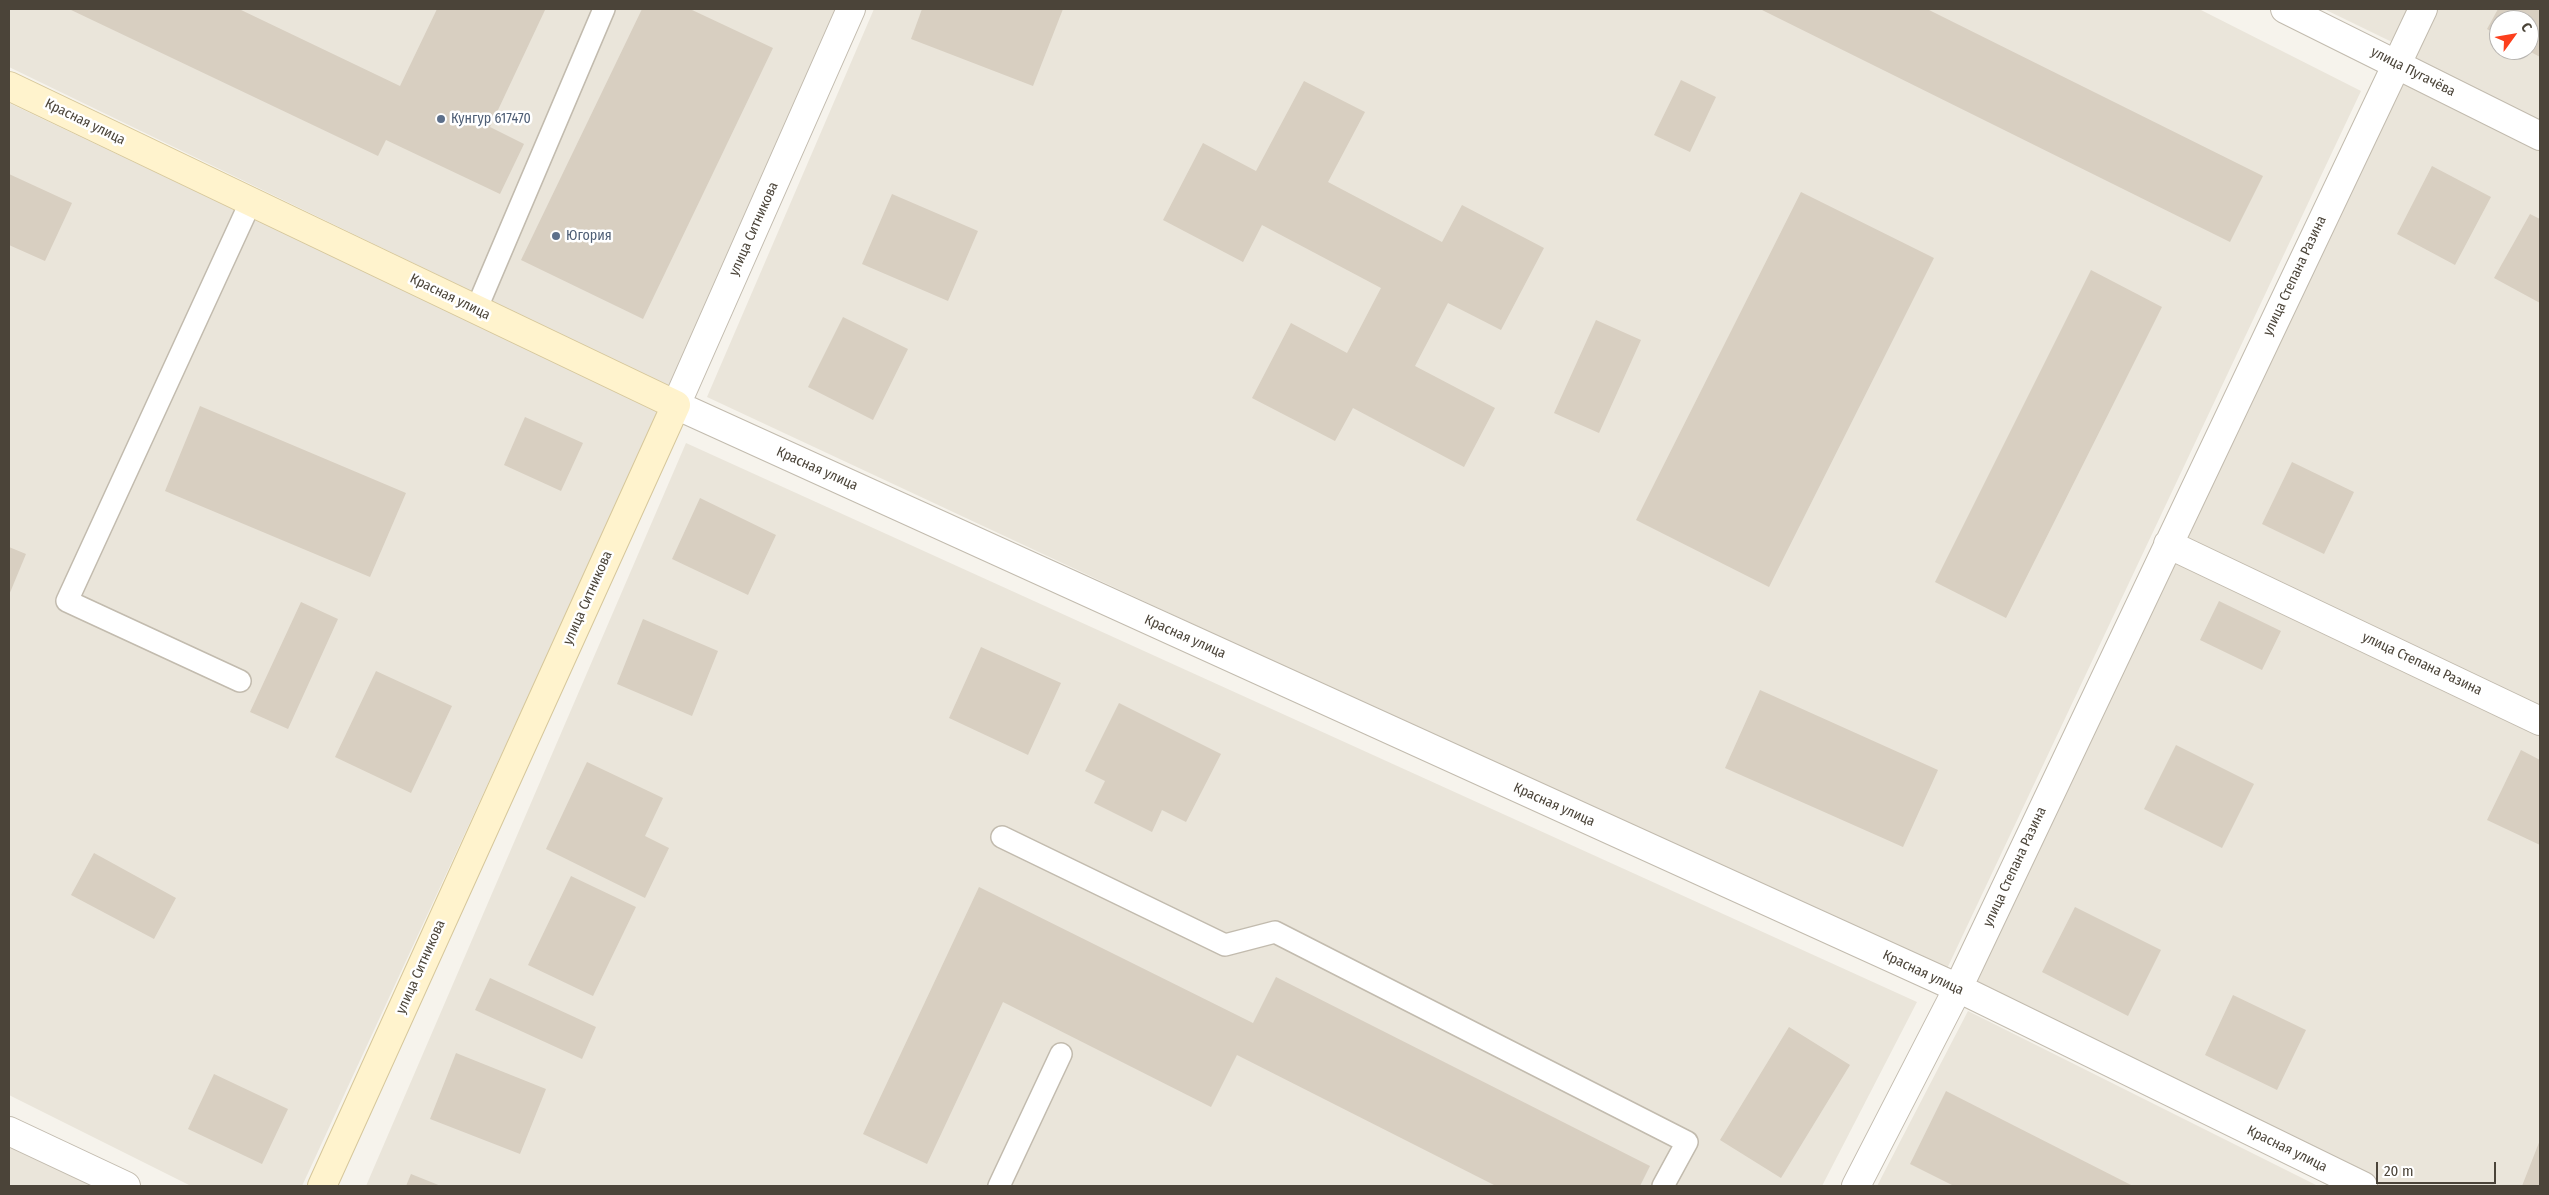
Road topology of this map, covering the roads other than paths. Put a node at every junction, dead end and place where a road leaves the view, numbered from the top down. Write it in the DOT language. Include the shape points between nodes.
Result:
graph roads {
  1 [pos="604,9"];
  2 [pos="851,9"];
  3 [pos="2285,9"];
  4 [pos="2423,9"];
  5 [pos="2397,63"];
  6 [pos="9,86"];
  7 [pos="2540,136"];
  8 [pos="250,201"];
  9 [pos="476,310"];
  10 [pos="676,405"];
  11 [pos="2168,544"];
  12 [pos="240,680"];
  13 [pos="2540,720"];
  14 [pos="1002,837"];
  15 [pos="1958,988"];
  16 [pos="1062,1054"];
  17 [pos="9,1131"];
  18 [pos="126,1186"];
  19 [pos="322,1186"];
  20 [pos="999,1186"];
  21 [pos="1664,1186"];
  22 [pos="1856,1186"];
  23 [pos="2363,1186"];
  1 -- 9 [label="lane"];
  2 -- 10 [label="street, улица Ситникова"];
  3 -- 5 [label="street, улица Пугачёва"];
  4 -- 5 [label="street, улица Степана Разина"];
  5 -- 7 [label="street, улица Пугачёва"];
  5 -- 11 [label="street, улица Степана Разина"];
  6 -- 8 [label="main road, Красная улица"];
  8 -- 9 [label="main road, Красная улица"];
  8 -- 12 [label="lane" via="67,601"];
  9 -- 10 [label="main road, Красная улица"];
  10 -- 15 [label="street, Красная улица"];
  10 -- 19 [label="main road, улица Ситникова"];
  11 -- 13 [label="street, улица Степана Разина"];
  11 -- 15 [label="street, улица Степана Разина"];
  14 -- 21 [label="lane" via="1225,945 1275,932 1687,1142"];
  15 -- 22 [label="street, улица Степана Разина"];
  15 -- 23 [label="street, Красная улица"];
  16 -- 20 [label="lane"];
  17 -- 18 [label="street"];
}
